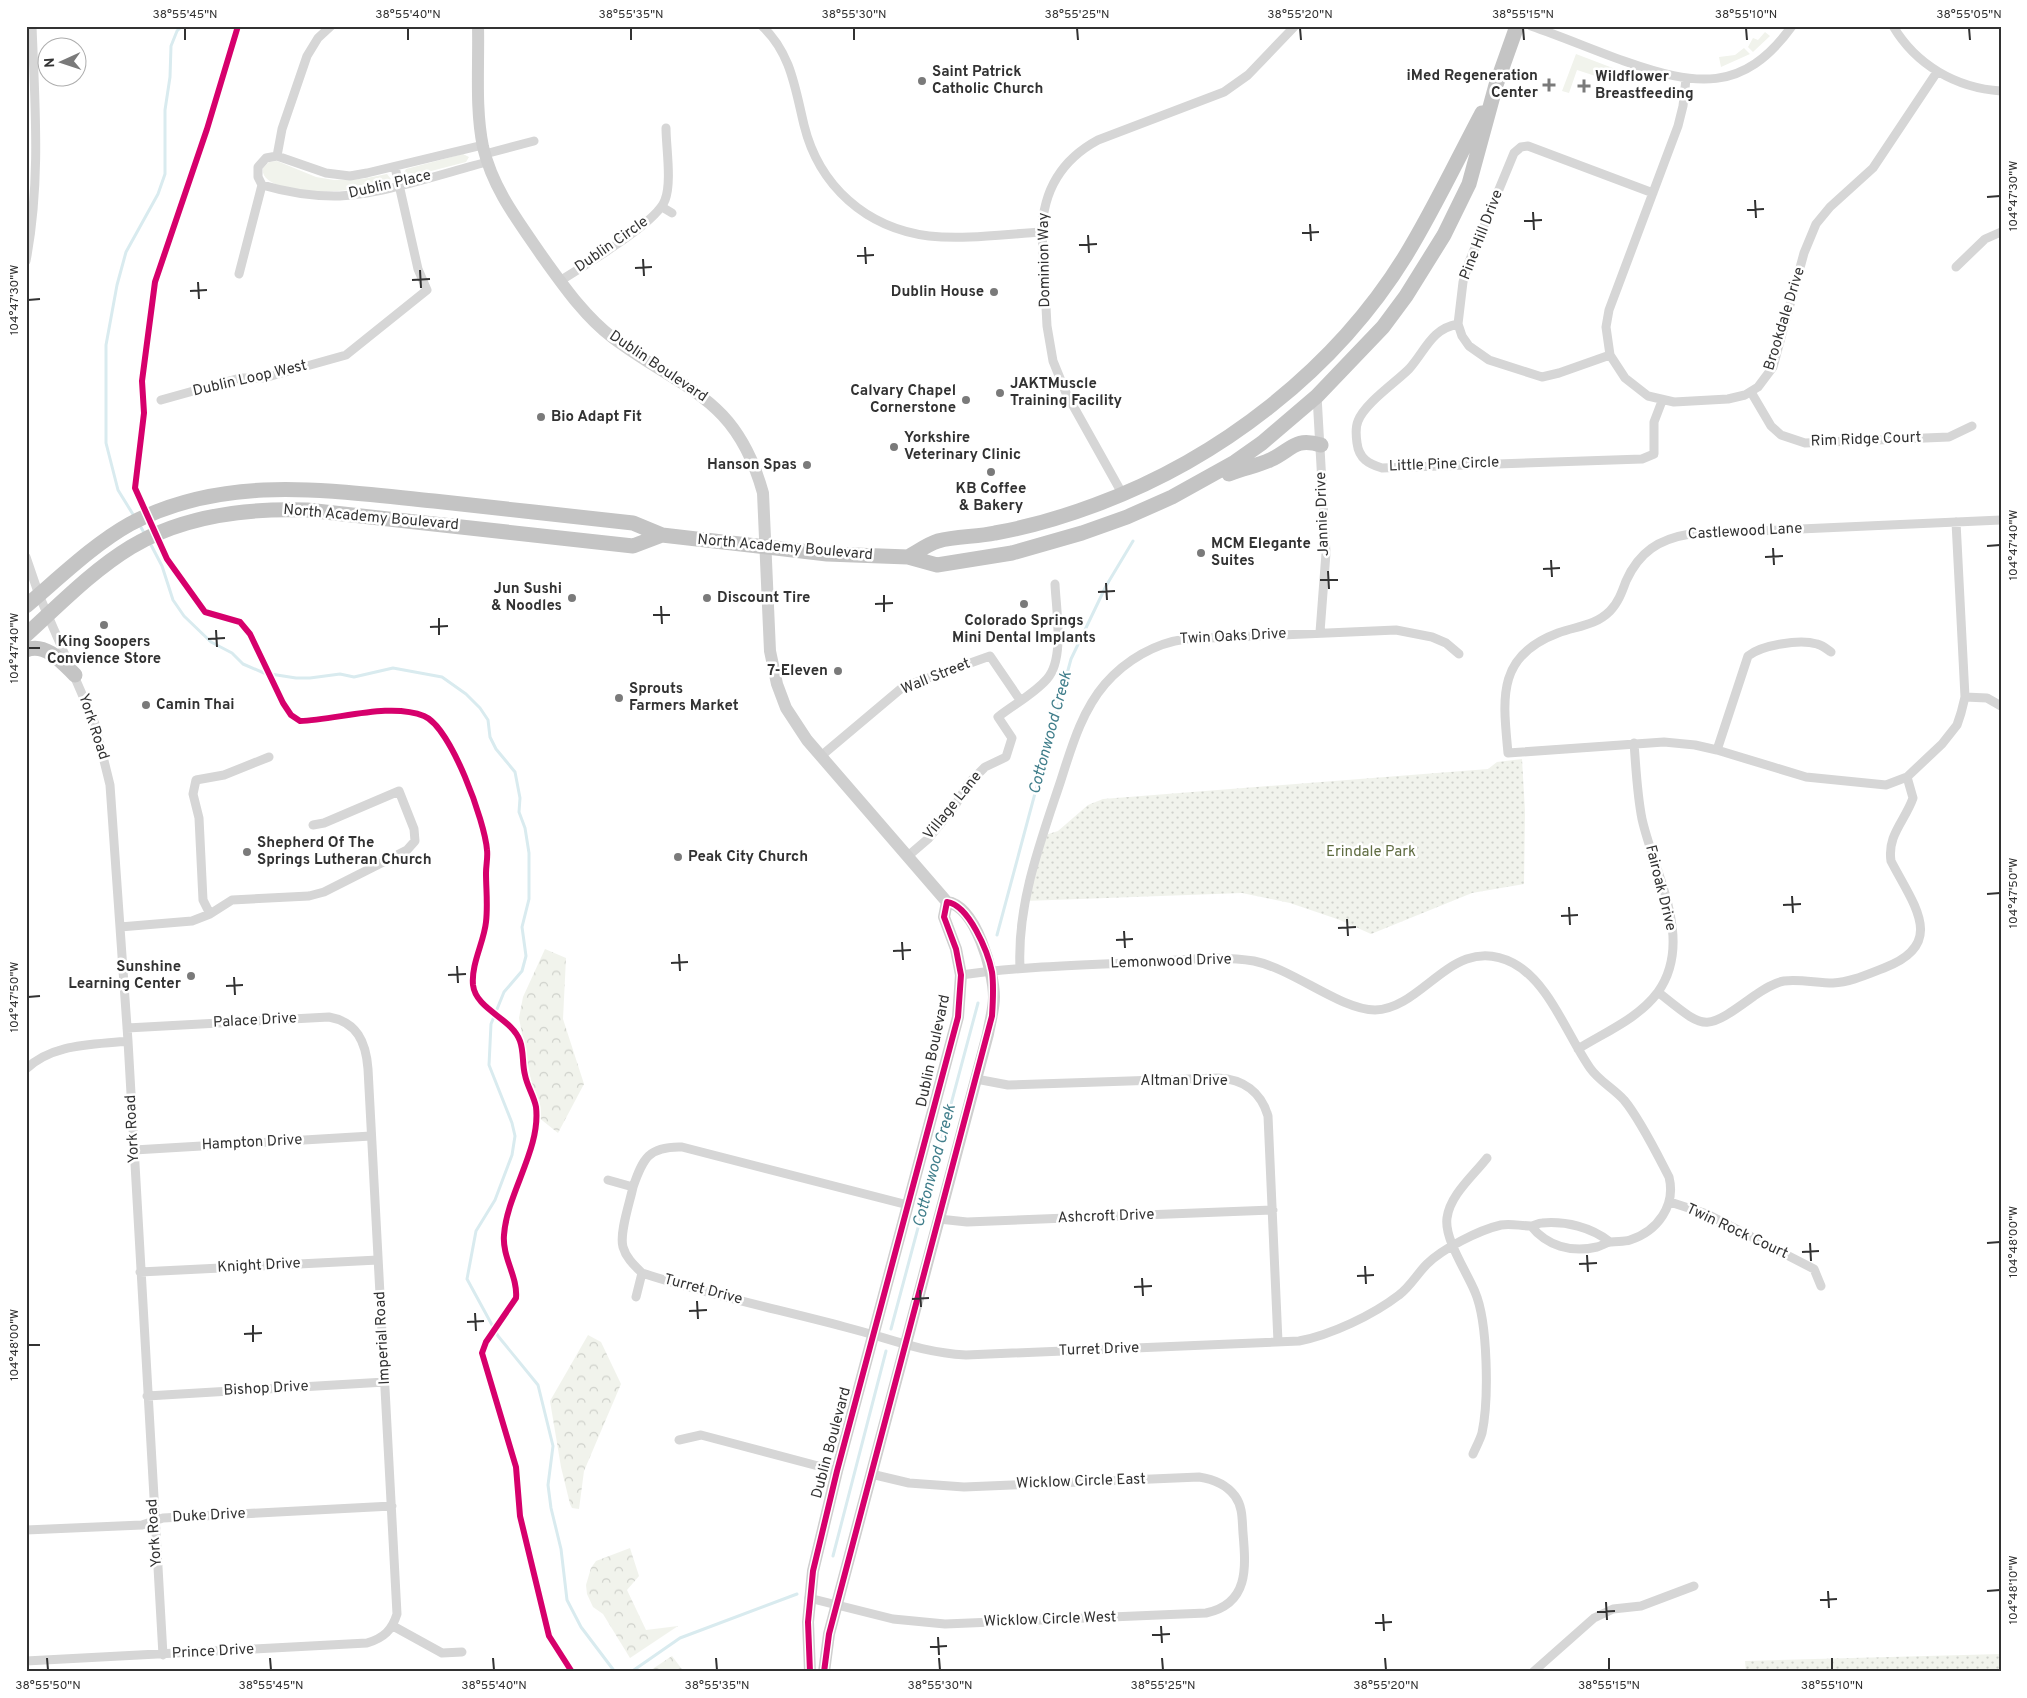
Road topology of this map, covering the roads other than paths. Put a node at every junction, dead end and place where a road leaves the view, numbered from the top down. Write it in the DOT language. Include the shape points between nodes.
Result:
graph roads {
  1 [pos="32,26"];
  2 [pos="331,26"];
  3 [pos="478,26"];
  4 [pos="762,26"];
  5 [pos="1295,26"];
  6 [pos="1517,26"];
  7 [pos="1531,26"];
  8 [pos="1792,26"];
  9 [pos="1893,26"];
  10 [pos="1937,72"];
  11 [pos="1686,79"];
  12 [pos="1496,86"];
  13 [pos="2001,91"];
  14 [pos="666,128"];
  15 [pos="534,141"];
  16 [pos="485,153"];
  17 [pos="276,156"];
  18 [pos="395,167"];
  19 [pos="262,185"];
  20 [pos="399,185"];
  21 [pos="1653,193"];
  22 [pos="662,207"];
  23 [pos="672,213"];
  24 [pos="1042,232"];
  25 [pos="2001,232"];
  26 [pos="26,261"];
  27 [pos="1956,267"];
  28 [pos="239,274"];
  29 [pos="560,281"];
  30 [pos="1458,324"];
  31 [pos="1610,356"];
  32 [pos="1310,371"];
  33 [pos="1751,392"];
  34 [pos="1317,396"];
  35 [pos="161,400"];
  36 [pos="1662,401"];
  37 [pos="1972,426"];
  38 [pos="1321,445"];
  39 [pos="1123,495"];
  40 [pos="1172,497"];
  41 [pos="2001,520"];
  42 [pos="1956,522"];
  43 [pos="662,535"];
  44 [pos="766,548"];
  45 [pos="26,557"];
  46 [pos="908,557"];
  47 [pos="1054,584"];
  48 [pos="39,595"];
  49 [pos="26,606"];
  50 [pos="49,614"];
  51 [pos="1320,632"];
  52 [pos="26,635"];
  53 [pos="26,650"];
  54 [pos="1831,652"];
  55 [pos="1459,654"];
  56 [pos="75,675"];
  57 [pos="1965,697"];
  58 [pos="1020,700"];
  59 [pos="2001,706"];
  60 [pos="1634,743"];
  61 [pos="1718,750"];
  62 [pos="821,756"];
  63 [pos="269,757"];
  64 [pos="1907,777"];
  65 [pos="314,825"];
  66 [pos="908,856"];
  67 [pos="948,902"];
  68 [pos="210,914"];
  69 [pos="120,927"];
  70 [pos="1020,968"];
  71 [pos="991,970"];
  72 [pos="961,975"];
  73 [pos="1658,992"];
  74 [pos="127,1028"];
  75 [pos="128,1041"];
  76 [pos="1578,1049"];
  77 [pos="366,1050"];
  78 [pos="26,1070"];
  79 [pos="976,1079"];
  80 [pos="371,1136"];
  81 [pos="134,1150"];
  82 [pos="1487,1158"];
  83 [pos="608,1180"];
  84 [pos="633,1188"];
  85 [pos="1670,1202"];
  86 [pos="908,1204"];
  87 [pos="1274,1210"];
  88 [pos="939,1219"];
  89 [pos="1531,1226"];
  90 [pos="1610,1242"];
  91 [pos="1453,1246"];
  92 [pos="378,1260"];
  93 [pos="140,1272"];
  94 [pos="642,1273"];
  95 [pos="1821,1286"];
  96 [pos="636,1298"];
  97 [pos="874,1336"];
  98 [pos="1278,1342"];
  99 [pos="905,1346"];
  100 [pos="385,1382"];
  101 [pos="147,1396"];
  102 [pos="678,1440"];
  103 [pos="1473,1454"];
  104 [pos="837,1471"];
  105 [pos="871,1474"];
  106 [pos="392,1506"];
  107 [pos="154,1521"];
  108 [pos="26,1530"];
  109 [pos="1244,1545"];
  110 [pos="1694,1586"];
  111 [pos="809,1598"];
  112 [pos="837,1606"];
  113 [pos="393,1626"];
  114 [pos="462,1652"];
  115 [pos="163,1655"];
  116 [pos="26,1661"];
  117 [pos="810,1672"];
  118 [pos="824,1672"];
  119 [pos="1533,1672"];
  1 -- 26 [label="street" via="36,189"];
  2 -- 17 [label="street" via="318,38 307,56"];
  3 -- 16 [label="main road, Dublin Boulevard" via="480,112"];
  4 -- 24 [label="street" via="787,58 805,128 818,163 842,195 862,212 900,230 930,236"];
  5 -- 24 [label="street, Dominion Way" via="1248,74 1224,92 1098,140 1073,157 1050,190"];
  6 -- 12 [label="highway, North Academy Boulevard"];
  7 -- 11 [label="street" via="1652,71"];
  8 -- 11 [label="street" via="1768,54 1746,69 1722,78"];
  9 -- 10 [label="street" via="1910,50"];
  10 -- 13 [label="street" via="1965,84"];
  10 -- 33 [label="street, Brookdale Drive" via="1873,168 1816,224 1804,253 1773,367 1762,384"];
  11 -- 21 [label="street, Brookdale Drive" via="1680,120"];
  12 -- 32 [label="highway, North Academy Boulevard" via="1406,256 1359,320"];
  12 -- 34 [label="highway, North Academy Boulevard" via="1469,184 1444,235 1383,327"];
  14 -- 22 [label="street, Dublin Circle" via="667,190"];
  15 -- 16 [label="street"];
  16 -- 18 [label="street, Dublin Place"];
  16 -- 20 [label="street, Dublin Place"];
  16 -- 29 [label="main road, Dublin Boulevard" via="510,210"];
  17 -- 18 [label="street, Dublin Place" via="315,171 342,176"];
  17 -- 19 [label="street" via="266,158 258,167"];
  18 -- 20 [label="street, Dublin Loop West"];
  19 -- 20 [label="street, Dublin Place" via="300,194 334,196"];
  19 -- 28 [label="street"];
  20 -- 35 [label="street, Dublin Loop West" via="418,269 428,290 346,355 264,378 240,378"];
  21 -- 30 [label="street, Pine Hill Drive" via="1528,146 1518,148 1469,262"];
  21 -- 31 [label="street, Brookdale Drive" via="1607,315"];
  22 -- 23 [label="street, Dublin Circle"];
  22 -- 29 [label="street, Dublin Circle" via="649,220"];
  24 -- 39 [label="street, Dominion Way" via="1047,326 1053,361 1066,392"];
  25 -- 27 [label="street" via="1985,239"];
  29 -- 44 [label="main road, Dublin Boulevard" via="597,325 699,394 727,419 741,437 763,493"];
  30 -- 31 [label="street" via="1462,336 1478,354 1542,377"];
  30 -- 36 [label="street, Little Pine Circle" via="1438,331 1409,368 1365,410 1355,434 1363,459 1382,468 1642,458 1654,454 1654,422"];
  31 -- 36 [label="street, Brookdale Drive" via="1635,388"];
  32 -- 34 [label="highway"];
  32 -- 39 [label="highway, North Academy Boulevard" via="1224,440"];
  33 -- 36 [label="street, Brookdale Drive" via="1728,400"];
  33 -- 37 [label="street, Rim Ridge Court" via="1771,426 1781,435 1805,443 1949,437"];
  34 -- 38 [label="street, Jannie Drive"];
  34 -- 40 [label="highway, North Academy Boulevard" via="1235,462"];
  38 -- 40 [label="highway" via="1308,442 1291,446 1269,461 1247,466"];
  38 -- 51 [label="street, Jannie Drive" via="1326,553"];
  39 -- 46 [label="highway, North Academy Boulevard" via="1070,514 995,534 937,541"];
  40 -- 46 [label="highway, North Academy Boulevard" via="1082,533 1012,552 937,565"];
  41 -- 42 [label="street, Castlewood Lane"];
  42 -- 57 [label="street"];
  42 -- 60 [label="street, Castlewood Lane" via="1690,534 1652,546 1635,565 1619,600 1603,618 1557,633 1524,654 1515,665 1505,689 1508,753"];
  43 -- 44 [label="highway, North Academy Boulevard"];
  43 -- 48 [label="highway, North Academy Boulevard" via="633,523 268,488 228,492 163,509 129,525"];
  43 -- 50 [label="highway, North Academy Boulevard" via="633,546 307,510 277,509 221,515 167,529 130,547"];
  44 -- 46 [label="highway, North Academy Boulevard"];
  44 -- 62 [label="main road, Dublin Boulevard" via="770,651 777,684 798,728"];
  45 -- 48 [label="street, York Road"];
  47 -- 58 [label="street, Village Lane" via="1058,642 1053,668 1047,679"];
  48 -- 49 [label="highway, North Academy Boulevard"];
  48 -- 50 [label="street, York Road"];
  50 -- 52 [label="highway, North Academy Boulevard"];
  50 -- 56 [label="street, York Road"];
  51 -- 55 [label="street, Twin Oaks Drive" via="1375,629 1416,632 1446,644"];
  51 -- 70 [label="street, Twin Oaks Drive" via="1173,641 1131,660 1104,684 1083,716 1042,836 1020,928"];
  53 -- 56 [label="highway" via="45,650"];
  54 -- 61 [label="street" via="1817,644 1777,644 1757,649 1748,656"];
  56 -- 69 [label="street, York Road" via="95,724 110,785"];
  57 -- 59 [label="street" via="1987,698"];
  57 -- 64 [label="street" via="1957,725 1950,736"];
  58 -- 62 [label="street, Wall Street" via="990,656 903,688"];
  58 -- 66 [label="street, Village Lane" via="998,717 1012,738 1006,757 985,767 974,778 929,838"];
  60 -- 61 [label="street" via="1664,742"];
  60 -- 73 [label="street, Fairoak Drive" via="1643,821 1673,931 1670,960"];
  61 -- 64 [label="street" via="1806,777 1886,785"];
  62 -- 66 [label="main road, Dublin Boulevard"];
  63 -- 68 [label="street" via="224,776 196,780 193,794 199,818 203,900"];
  64 -- 73 [label="street" via="1913,798 1892,836 1889,852 1920,922 1919,943 1908,957 1844,982 1781,981 1713,1023 1694,1019"];
  65 -- 68 [label="street" via="399,791 414,828 415,841 407,850 324,892 309,896 232,900"];
  66 -- 67 [label="main road, Dublin Boulevard"];
  67 -- 71 [label="main road, Dublin Boulevard" via="955,903 965,912 980,938"];
  67 -- 72 [label="main road, Dublin Boulevard" via="944,917 956,949"];
  68 -- 69 [label="street" via="192,921"];
  69 -- 74 [label="street, York Road"];
  70 -- 71 [label="street, Lemonwood Drive"];
  70 -- 76 [label="street, Lemonwood Drive" via="1223,958 1252,961 1281,969 1352,1006 1376,1010 1400,1003 1454,965 1482,956 1498,958 1512,962 1533,976"];
  71 -- 72 [label="street, Lemonwood Drive"];
  71 -- 79 [label="main road, Dublin Boulevard" via="992,1016"];
  72 -- 86 [label="main road, Dublin Boulevard" via="958,1018"];
  73 -- 76 [label="street, Fairoak Drive" via="1631,1018"];
  74 -- 75 [label="street, York Road"];
  74 -- 77 [label="street, Palace Drive" via="340,1018 354,1029"];
  75 -- 78 [label="street" via="67,1048 39,1058"];
  75 -- 81 [label="street, York Road"];
  76 -- 85 [label="street, Lemonwood Drive" via="1591,1070 1625,1102 1635,1117 1669,1177 1672,1188"];
  77 -- 80 [label="street, Imperial Road"];
  79 -- 87 [label="street, Altman Drive" via="1008,1086 1218,1078 1238,1081 1264,1102 1268,1116"];
  79 -- 88 [label="main road, Dublin Boulevard"];
  80 -- 81 [label="street, Hampton Drive"];
  80 -- 92 [label="street, Imperial Road"];
  81 -- 93 [label="street, York Road"];
  82 -- 91 [label="street" via="1449,1207 1446,1224"];
  83 -- 84 [label="street"];
  84 -- 86 [label="street" via="642,1162 665,1146 682,1147"];
  84 -- 94 [label="street" via="623,1247"];
  85 -- 90 [label="street" via="1660,1220 1641,1235 1631,1240"];
  85 -- 95 [label="street, Twin Rock Court" via="1707,1214 1814,1270"];
  86 -- 97 [label="main road, Dublin Boulevard"];
  87 -- 88 [label="street, Ashcroft Drive" via="966,1222"];
  87 -- 98 [label="street, Altman Drive"];
  88 -- 99 [label="main road, Dublin Boulevard"];
  89 -- 90 [label="street, Turret Drive" via="1540,1223 1573,1225 1598,1232"];
  89 -- 90 [label="street" via="1546,1241 1557,1246 1586,1248"];
  89 -- 91 [label="street, Turret Drive" via="1499,1226"];
  91 -- 98 [label="street, Turret Drive" via="1435,1257 1399,1295 1337,1331 1311,1339"];
  91 -- 103 [label="street" via="1476,1294 1484,1333 1485,1405 1482,1433"];
  92 -- 93 [label="street, Knight Drive"];
  92 -- 100 [label="street, Imperial Road"];
  93 -- 101 [label="street, York Road"];
  94 -- 96 [label="street"];
  94 -- 97 [label="street, Turret Drive"];
  97 -- 99 [label="street, Turret Drive"];
  97 -- 104 [label="main road, Dublin Boulevard"];
  98 -- 99 [label="street, Turret Drive" via="966,1355 935,1353"];
  99 -- 105 [label="main road, Dublin Boulevard"];
  100 -- 101 [label="street, Bishop Drive"];
  100 -- 106 [label="street, Imperial Road"];
  101 -- 107 [label="street, York Road"];
  102 -- 104 [label="street" via="701,1435"];
  104 -- 111 [label="main road, Dublin Boulevard"];
  105 -- 109 [label="street, Wicklow Circle East" via="908,1482 964,1487 1210,1479 1230,1489 1241,1506"];
  105 -- 112 [label="main road, Dublin Boulevard"];
  106 -- 107 [label="street, Duke Drive"];
  106 -- 113 [label="street, Imperial Road" via="398,1604"];
  107 -- 108 [label="street, Duke Drive" via="142,1525"];
  107 -- 115 [label="street, York Road"];
  109 -- 112 [label="street, Wicklow Circle West" via="1241,1588 1227,1606 1206,1614 945,1624 893,1619"];
  110 -- 119 [label="street" via="1641,1606 1613,1609 1594,1618"];
  111 -- 112 [label="street, Wicklow Circle West"];
  111 -- 117 [label="main road, Dublin Boulevard"];
  112 -- 118 [label="main road, Dublin Boulevard"];
  113 -- 114 [label="street" via="442,1653"];
  113 -- 115 [label="street, Prince Drive" via="385,1635 368,1643"];
  115 -- 116 [label="street, Prince Drive"];
}
